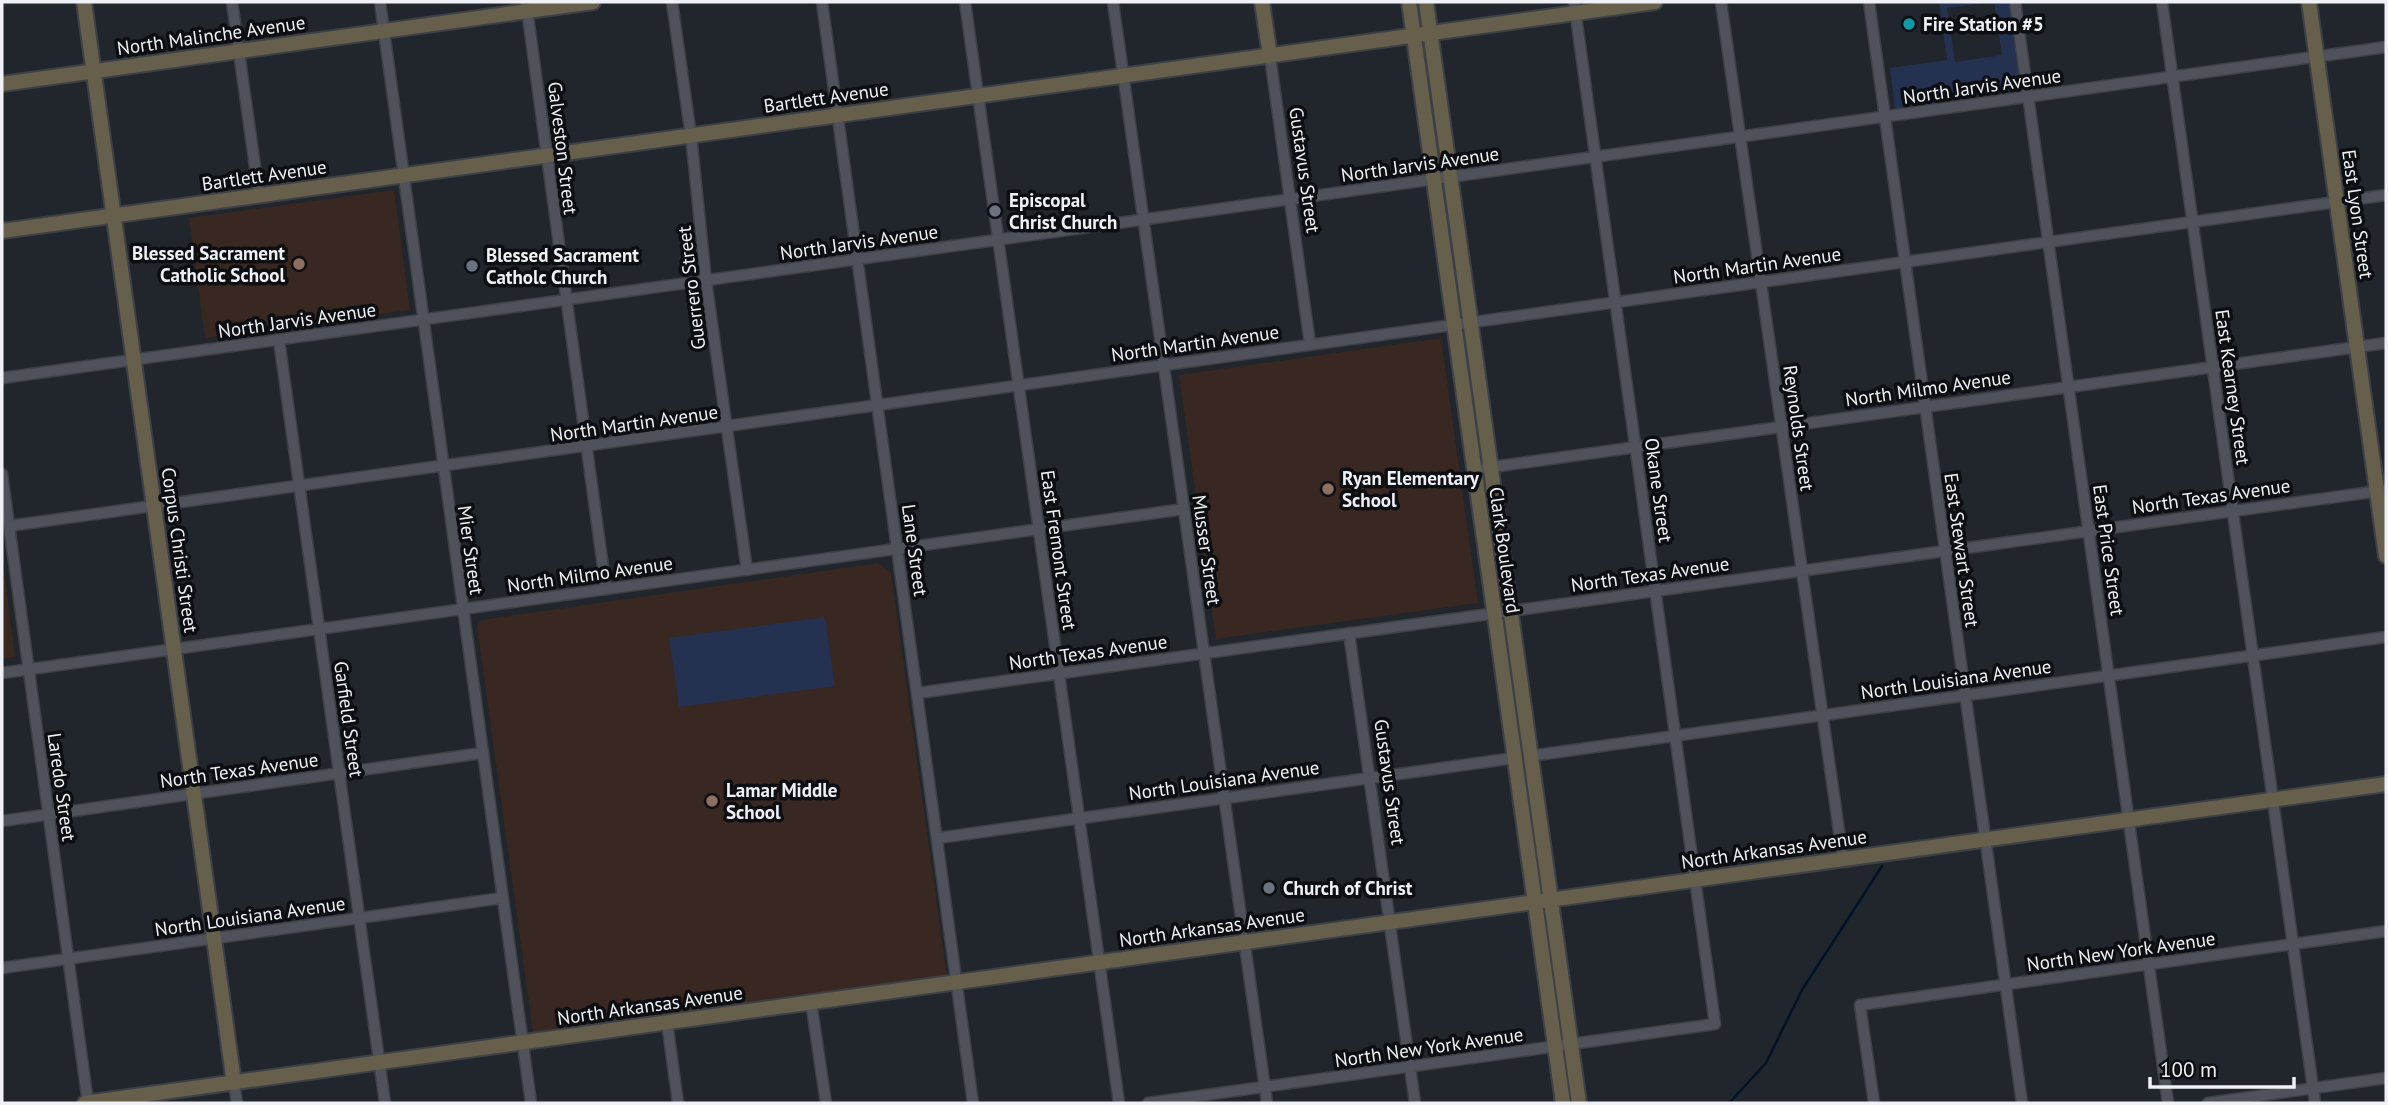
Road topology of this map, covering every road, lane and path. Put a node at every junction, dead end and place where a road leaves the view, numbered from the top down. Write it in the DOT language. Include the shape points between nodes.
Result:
graph roads {
  1 [pos="84,2"];
  2 [pos="232,2"];
  3 [pos="380,2"];
  4 [pos="593,2"];
  5 [pos="672,2"];
  6 [pos="822,2"];
  7 [pos="965,2"];
  8 [pos="1113,2"];
  9 [pos="1262,2"];
  10 [pos="1409,2"];
  11 [pos="1426,2"];
  12 [pos="1656,2"];
  13 [pos="1721,2"];
  14 [pos="1869,2"];
  15 [pos="2015,2"];
  16 [pos="2162,2"];
  17 [pos="2309,2"];
  18 [pos="527,6"];
  19 [pos="1575,7"];
  20 [pos="384,31"];
  21 [pos="1430,33"];
  22 [pos="1414,35"];
  23 [pos="2386,47"];
  24 [pos="239,51"];
  25 [pos="1270,55"];
  26 [pos="2317,57"];
  27 [pos="94,71"];
  28 [pos="1123,76"];
  29 [pos="2172,78"];
  30 [pos="2,84"];
  31 [pos="979,96"];
  32 [pos="2028,97"];
  33 [pos="838,115"];
  34 [pos="1885,117"];
  35 [pos="691,136"];
  36 [pos="1740,137"];
  37 [pos="548,155"];
  38 [pos="1595,158"];
  39 [pos="404,175"];
  40 [pos="1450,178"];
  41 [pos="1434,180"];
  42 [pos="259,195"];
  43 [pos="2386,195"];
  44 [pos="1290,200"];
  45 [pos="2337,202"];
  46 [pos="114,215"];
  47 [pos="1143,220"];
  48 [pos="2193,222"];
  49 [pos="2,231"];
  50 [pos="999,240"];
  51 [pos="2048,242"];
  52 [pos="857,260"];
  53 [pos="1905,262"];
  54 [pos="706,281"];
  55 [pos="1761,282"];
  56 [pos="565,300"];
  57 [pos="1615,302"];
  58 [pos="422,320"];
  59 [pos="1470,322"];
  60 [pos="1454,324"];
  61 [pos="279,340"];
  62 [pos="2386,342"];
  63 [pos="1310,344"];
  64 [pos="2357,347"];
  65 [pos="134,360"];
  66 [pos="1164,365"];
  67 [pos="2213,366"];
  68 [pos="2,378"];
  69 [pos="1019,385"];
  70 [pos="2068,386"];
  71 [pos="877,404"];
  72 [pos="1925,406"];
  73 [pos="1781,426"];
  74 [pos="727,428"];
  75 [pos="586,447"];
  76 [pos="1635,447"];
  77 [pos="442,467"];
  78 [pos="1490,467"];
  79 [pos="1474,469"];
  80 [pos="2,474"];
  81 [pos="299,486"];
  82 [pos="2382,490"];
  83 [pos="155,506"];
  84 [pos="1184,509"];
  85 [pos="2233,511"];
  86 [pos="9,526"];
  87 [pos="1039,529"];
  88 [pos="2088,531"];
  89 [pos="897,549"];
  90 [pos="1945,551"];
  91 [pos="2386,556"];
  92 [pos="747,570"];
  93 [pos="1802,571"];
  94 [pos="606,589"];
  95 [pos="1656,591"];
  96 [pos="462,609"];
  97 [pos="1510,611"];
  98 [pos="1494,613"];
  99 [pos="319,629"];
  100 [pos="1349,633"];
  101 [pos="2386,637"];
  102 [pos="174,649"];
  103 [pos="1204,653"];
  104 [pos="2253,656"];
  105 [pos="28,670"];
  106 [pos="2,673"];
  107 [pos="1059,674"];
  108 [pos="2109,675"];
  109 [pos="918,693"];
  110 [pos="1965,695"];
  111 [pos="1822,715"];
  112 [pos="1676,736"];
  113 [pos="482,754"];
  114 [pos="1530,756"];
  115 [pos="1514,758"];
  116 [pos="339,774"];
  117 [pos="1370,778"];
  118 [pos="2386,784"];
  119 [pos="194,794"];
  120 [pos="1224,798"];
  121 [pos="2273,800"];
  122 [pos="48,815"];
  123 [pos="1079,818"];
  124 [pos="2129,820"];
  125 [pos="2,821"];
  126 [pos="938,838"];
  127 [pos="1985,840"];
  128 [pos="1843,859"];
  129 [pos="1695,880"];
  130 [pos="502,898"];
  131 [pos="1550,900"];
  132 [pos="1534,902"];
  133 [pos="359,918"];
  134 [pos="1390,922"];
  135 [pos="2386,931"];
  136 [pos="214,938"];
  137 [pos="1244,942"];
  138 [pos="2293,944"];
  139 [pos="68,959"];
  140 [pos="1099,962"];
  141 [pos="2149,964"];
  142 [pos="2,968"];
  143 [pos="957,982"];
  144 [pos="2005,984"];
  145 [pos="811,1002"];
  146 [pos="667,1022"];
  147 [pos="1716,1024"];
  148 [pos="522,1042"];
  149 [pos="1571,1045"];
  150 [pos="1555,1047"];
  151 [pos="379,1062"];
  152 [pos="1410,1067"];
  153 [pos="2386,1078"];
  154 [pos="234,1083"];
  155 [pos="1265,1087"];
  156 [pos="2313,1089"];
  157 [pos="87,1103"];
  158 [pos="237,1103"];
  159 [pos="385,1103"];
  160 [pos="531,1103"];
  161 [pos="678,1103"];
  162 [pos="826,1103"];
  163 [pos="973,1103"];
  164 [pos="1119,1103"];
  165 [pos="1148,1103"];
  166 [pos="1267,1103"];
  167 [pos="1415,1103"];
  168 [pos="1563,1103"];
  169 [pos="1579,1103"];
  170 [pos="1874,1103"];
  171 [pos="2022,1103"];
  172 [pos="2168,1103"];
  173 [pos="2208,1103"];
  174 [pos="2315,1103"];
  1 -- 27 [label="main road, Corpus Christi Street"];
  2 -- 24 [label="street"];
  3 -- 20 [label="street, Mier Street"];
  4 -- 18 [label="main road, North Malinche Avenue"];
  5 -- 35 [label="street, Guerrero Street"];
  6 -- 33 [label="street, Lane Street"];
  7 -- 31 [label="street, East Fremont Street"];
  8 -- 28 [label="street, Musser Street"];
  9 -- 25 [label="main road, Gustavus Street"];
  10 -- 22 [label="main road, Clark Boulevard"];
  11 -- 21 [label="main road, Clark Boulevard"];
  12 -- 19 [label="main road, Bartlett Avenue"];
  13 -- 36 [label="street, Reynolds Street"];
  14 -- 34 [label="street, East Stewart Street"];
  15 -- 32 [label="street, East Price Street"];
  16 -- 29 [label="street, East Kearney Street"];
  17 -- 26 [label="main road, East Lyon Street"];
  18 -- 20 [label="main road, North Malinche Avenue"];
  18 -- 37 [label="street, Galveston Street"];
  19 -- 21 [label="main road, Bartlett Avenue"];
  19 -- 38 [label="street, Okane Street"];
  20 -- 24 [label="main road, North Malinche Avenue"];
  20 -- 39 [label="street, Mier Street"];
  21 -- 22 [label="main road, Bartlett Avenue"];
  21 -- 40 [label="main road, Clark Boulevard"];
  22 -- 25 [label="main road, Bartlett Avenue"];
  22 -- 41 [label="main road, Clark Boulevard"];
  23 -- 26 [label="street, North Jarvis Avenue"];
  24 -- 27 [label="main road, North Malinche Avenue"];
  24 -- 42 [label="street"];
  25 -- 28 [label="main road, Bartlett Avenue"];
  25 -- 44 [label="street, Gustavus Street"];
  26 -- 29 [label="street, North Jarvis Avenue"];
  26 -- 45 [label="main road, East Lyon Street"];
  27 -- 30 [label="main road, North Malinche Avenue"];
  27 -- 46 [label="main road, Corpus Christi Street"];
  28 -- 31 [label="main road, Bartlett Avenue"];
  28 -- 47 [label="street, Musser Street"];
  29 -- 32 [label="street, North Jarvis Avenue"];
  29 -- 48 [label="street, East Kearney Street"];
  31 -- 33 [label="main road, Bartlett Avenue"];
  31 -- 50 [label="street, East Fremont Street"];
  32 -- 34 [label="street, North Jarvis Avenue"];
  32 -- 51 [label="street, East Price Street"];
  33 -- 35 [label="main road, Bartlett Avenue"];
  33 -- 52 [label="street, Lane Street"];
  34 -- 36 [label="street, North Jarvis Avenue"];
  34 -- 53 [label="street, East Stewart Street"];
  35 -- 37 [label="main road, Bartlett Avenue"];
  35 -- 54 [label="street, Guerrero Street"];
  36 -- 38 [label="street, North Jarvis Avenue"];
  36 -- 55 [label="street, Reynolds Street"];
  37 -- 39 [label="main road, Bartlett Avenue"];
  37 -- 56 [label="street, Galveston Street"];
  38 -- 40 [label="street, North Jarvis Avenue"];
  38 -- 57 [label="street, Okane Street"];
  39 -- 42 [label="main road, Bartlett Avenue"];
  39 -- 58 [label="street, Mier Street"];
  40 -- 41 [label="street, North Jarvis Avenue"];
  40 -- 59 [label="main road, Clark Boulevard"];
  41 -- 44 [label="street, North Jarvis Avenue"];
  41 -- 60 [label="main road, Clark Boulevard"];
  42 -- 46 [label="main road, Bartlett Avenue"];
  43 -- 45 [label="street, North Martin Avenue"];
  44 -- 47 [label="street, North Jarvis Avenue"];
  44 -- 63 [label="street, Gustavus Street"];
  45 -- 48 [label="street, North Martin Avenue"];
  45 -- 64 [label="main road, East Lyon Street"];
  46 -- 49 [label="main road, Bartlett Avenue"];
  46 -- 65 [label="main road, Corpus Christi Street"];
  47 -- 50 [label="street, North Jarvis Avenue"];
  47 -- 66 [label="street, Musser Street"];
  48 -- 51 [label="street, North Martin Avenue"];
  48 -- 67 [label="street, East Kearney Street"];
  50 -- 52 [label="street, North Jarvis Avenue"];
  50 -- 69 [label="street, East Fremont Street"];
  51 -- 53 [label="street, North Martin Avenue"];
  51 -- 70 [label="street, East Price Street"];
  52 -- 54 [label="street, North Jarvis Avenue"];
  52 -- 71 [label="street, Lane Street"];
  53 -- 55 [label="street, North Martin Avenue"];
  53 -- 72 [label="street, East Stewart Street"];
  54 -- 56 [label="street, North Jarvis Avenue"];
  54 -- 74 [label="street, Guerrero Street"];
  55 -- 57 [label="street, North Martin Avenue"];
  55 -- 73 [label="street, Reynolds Street"];
  56 -- 58 [label="street, North Jarvis Avenue"];
  56 -- 75 [label="street, Galveston Street"];
  57 -- 59 [label="street, North Martin Avenue"];
  57 -- 76 [label="street, Okane Street"];
  58 -- 61 [label="street, North Jarvis Avenue"];
  58 -- 77 [label="street, Mier Street"];
  59 -- 60 [label="street, North Martin Avenue"];
  59 -- 78 [label="main road, Clark Boulevard"];
  60 -- 63 [label="street, North Martin Avenue"];
  60 -- 79 [label="main road, Clark Boulevard"];
  61 -- 65 [label="street, North Jarvis Avenue"];
  61 -- 81 [label="street, Garfield Street"];
  62 -- 64 [label="street, North Milmo Avenue"];
  63 -- 66 [label="street, North Martin Avenue"];
  64 -- 67 [label="street, North Milmo Avenue"];
  64 -- 82 [label="main road, East Lyon Street"];
  65 -- 68 [label="street, North Jarvis Avenue"];
  65 -- 83 [label="main road, Corpus Christi Street"];
  66 -- 69 [label="street, North Martin Avenue"];
  66 -- 84 [label="street, Musser Street"];
  67 -- 70 [label="street, North Milmo Avenue"];
  67 -- 85 [label="street, East Kearney Street"];
  69 -- 71 [label="street, North Martin Avenue"];
  69 -- 87 [label="street, East Fremont Street"];
  70 -- 72 [label="street, North Milmo Avenue"];
  70 -- 88 [label="street, East Price Street"];
  71 -- 74 [label="street, North Martin Avenue"];
  71 -- 89 [label="street, Lane Street"];
  72 -- 73 [label="street, North Milmo Avenue"];
  72 -- 90 [label="street, East Stewart Street"];
  73 -- 76 [label="street, North Milmo Avenue"];
  73 -- 93 [label="street, Reynolds Street"];
  74 -- 75 [label="street, North Martin Avenue"];
  74 -- 92 [label="street, Guerrero Street"];
  75 -- 77 [label="street, North Martin Avenue"];
  75 -- 94 [label="street, Galveston Street"];
  76 -- 78 [label="street, North Milmo Avenue"];
  76 -- 95 [label="street, Okane Street"];
  77 -- 81 [label="street, North Martin Avenue"];
  77 -- 96 [label="street, Mier Street"];
  78 -- 79 [label="street, North Milmo Avenue"];
  78 -- 97 [label="main road, Clark Boulevard"];
  79 -- 98 [label="main road, Clark Boulevard"];
  80 -- 86 [label="street, Laredo Street"];
  81 -- 83 [label="street, North Martin Avenue"];
  81 -- 99 [label="street, Garfield Street"];
  82 -- 85 [label="street, North Texas Avenue"];
  82 -- 91 [label="main road, East Lyon Street"];
  83 -- 86 [label="street, North Martin Avenue"];
  83 -- 102 [label="main road, Corpus Christi Street"];
  84 -- 87 [label="street, North Milmo Avenue"];
  84 -- 103 [label="street, Musser Street"];
  85 -- 88 [label="street, North Texas Avenue"];
  85 -- 104 [label="street, East Kearney Street"];
  86 -- 105 [label="street, Laredo Street"];
  87 -- 89 [label="street, North Milmo Avenue"];
  87 -- 107 [label="street, East Fremont Street"];
  88 -- 90 [label="street, North Texas Avenue"];
  88 -- 108 [label="street, East Price Street"];
  89 -- 92 [label="street, North Milmo Avenue"];
  89 -- 109 [label="street, Lane Street"];
  90 -- 93 [label="street, North Texas Avenue"];
  90 -- 110 [label="street, East Stewart Street"];
  92 -- 94 [label="street, North Milmo Avenue"];
  93 -- 95 [label="street, North Texas Avenue"];
  93 -- 111 [label="street, Reynolds Street"];
  94 -- 96 [label="street, North Milmo Avenue"];
  95 -- 97 [label="street, North Texas Avenue"];
  95 -- 112 [label="street, Okane Street"];
  96 -- 99 [label="street, North Milmo Avenue"];
  96 -- 113 [label="street, Mier Street"];
  97 -- 98 [label="street, North Texas Avenue"];
  97 -- 114 [label="main road, Clark Boulevard"];
  98 -- 100 [label="street, North Texas Avenue"];
  98 -- 115 [label="main road, Clark Boulevard"];
  99 -- 102 [label="street, North Milmo Avenue"];
  99 -- 116 [label="street, Garfield Street"];
  100 -- 103 [label="street, North Texas Avenue"];
  100 -- 117 [label="street, Gustavus Street"];
  101 -- 104 [label="street, North Louisiana Avenue"];
  102 -- 105 [label="street, North Milmo Avenue"];
  102 -- 119 [label="main road, Corpus Christi Street"];
  103 -- 107 [label="street, North Texas Avenue"];
  103 -- 120 [label="street, Musser Street"];
  104 -- 108 [label="street, North Louisiana Avenue"];
  104 -- 121 [label="street, East Kearney Street"];
  105 -- 106 [label="street, North Milmo Avenue"];
  105 -- 122 [label="street, Laredo Street"];
  107 -- 109 [label="street, North Texas Avenue"];
  107 -- 123 [label="street, East Fremont Street"];
  108 -- 110 [label="street, North Louisiana Avenue"];
  108 -- 124 [label="street, East Price Street"];
  109 -- 126 [label="street, Lane Street"];
  110 -- 111 [label="street, North Louisiana Avenue"];
  110 -- 127 [label="street, East Stewart Street"];
  111 -- 112 [label="street, North Louisiana Avenue"];
  111 -- 128 [label="street, Reynolds Street"];
  112 -- 114 [label="street, North Louisiana Avenue"];
  112 -- 129 [label="street, Okane Street"];
  113 -- 116 [label="street, North Texas Avenue"];
  113 -- 130 [label="street, Mier Street"];
  114 -- 131 [label="main road, Clark Boulevard"];
  115 -- 117 [label="street, North Louisiana Avenue"];
  115 -- 132 [label="main road, Clark Boulevard"];
  116 -- 119 [label="street, North Texas Avenue"];
  116 -- 133 [label="street, Garfield Street"];
  117 -- 120 [label="street, North Louisiana Avenue"];
  117 -- 134 [label="street, Gustavus Street"];
  118 -- 121 [label="main road, North Arkansas Avenue"];
  119 -- 122 [label="street, North Texas Avenue"];
  119 -- 136 [label="main road, Corpus Christi Street"];
  120 -- 123 [label="street, North Louisiana Avenue"];
  120 -- 137 [label="street, Musser Street"];
  121 -- 124 [label="main road, North Arkansas Avenue"];
  121 -- 138 [label="street, East Kearney Street"];
  122 -- 125 [label="street, North Texas Avenue"];
  122 -- 139 [label="street, Laredo Street"];
  123 -- 126 [label="street, North Louisiana Avenue"];
  123 -- 140 [label="street, East Fremont Street"];
  124 -- 127 [label="main road, North Arkansas Avenue"];
  124 -- 141 [label="street, East Price Street"];
  126 -- 143 [label="street, Lane Street"];
  127 -- 128 [label="main road, North Arkansas Avenue"];
  127 -- 144 [label="street, East Stewart Street"];
  128 -- 129 [label="main road, North Arkansas Avenue"];
  129 -- 131 [label="main road, North Arkansas Avenue"];
  129 -- 147 [label="street, Okane Street"];
  130 -- 133 [label="street, North Louisiana Avenue"];
  130 -- 148 [label="street, Mier Street"];
  131 -- 132 [label="main road, North Arkansas Avenue"];
  131 -- 149 [label="main road, Clark Boulevard"];
  132 -- 134 [label="main road, North Arkansas Avenue"];
  132 -- 150 [label="main road, Clark Boulevard"];
  133 -- 136 [label="street, North Louisiana Avenue"];
  133 -- 151 [label="street, Garfield Street"];
  134 -- 137 [label="main road, North Arkansas Avenue"];
  134 -- 152 [label="street, Gustavus Street"];
  135 -- 138 [label="street, North New York Avenue"];
  136 -- 139 [label="street, North Louisiana Avenue"];
  136 -- 154 [label="main road, Corpus Christi Street"];
  137 -- 140 [label="main road, North Arkansas Avenue"];
  137 -- 155 [label="street, Musser Street"];
  138 -- 141 [label="street, North New York Avenue"];
  138 -- 156 [label="street, East Kearney Street"];
  139 -- 142 [label="street, North Louisiana Avenue"];
  139 -- 157 [label="street, Laredo Street"];
  140 -- 143 [label="main road, North Arkansas Avenue"];
  140 -- 164 [label="street, East Fremont Street"];
  141 -- 144 [label="street, North New York Avenue"];
  141 -- 172 [label="street, East Price Street"];
  143 -- 145 [label="main road, North Arkansas Avenue"];
  143 -- 163 [label="street, Lane Street"];
  144 -- 170 [label="street, North New York Avenue" via="1860,1004"];
  144 -- 171 [label="street, East Stewart Street"];
  145 -- 146 [label="main road, North Arkansas Avenue"];
  145 -- 162 [label="street"];
  146 -- 148 [label="main road, North Arkansas Avenue"];
  146 -- 161 [label="street"];
  147 -- 149 [label="street, North New York Avenue"];
  148 -- 151 [label="main road, North Arkansas Avenue"];
  148 -- 160 [label="street, Mier Street"];
  149 -- 150 [label="street, North New York Avenue"];
  149 -- 169 [label="main road, Clark Boulevard"];
  150 -- 152 [label="street, North New York Avenue"];
  150 -- 168 [label="main road, Clark Boulevard"];
  151 -- 154 [label="main road, North Arkansas Avenue"];
  151 -- 159 [label="street, Garfield Street"];
  152 -- 155 [label="street, North New York Avenue"];
  152 -- 167 [label="street, Gustavus Street"];
  153 -- 156 [label="street"];
  154 -- 157 [label="main road, North Arkansas Avenue"];
  154 -- 158 [label="street, Corpus Christi Street"];
  155 -- 165 [label="street, North New York Avenue"];
  155 -- 166 [label="street, Musser Street"];
  156 -- 173 [label="street"];
  156 -- 174 [label="street, East Kearney Street"];
}
